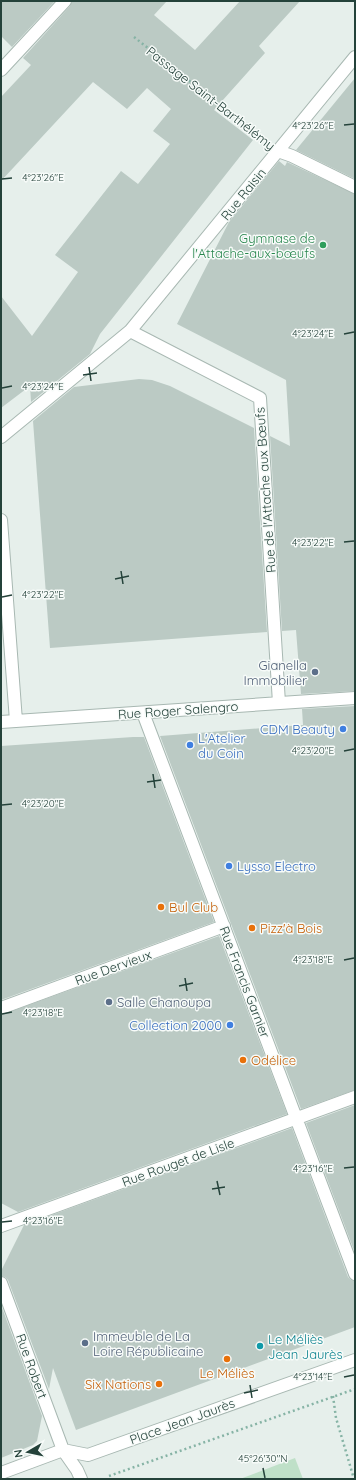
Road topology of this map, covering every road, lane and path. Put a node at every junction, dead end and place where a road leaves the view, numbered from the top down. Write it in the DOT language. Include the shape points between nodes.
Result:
graph roads {
  1 [pos="65,1"];
  2 [pos="134,37"];
  3 [pos="355,57"];
  4 [pos="1,70"];
  5 [pos="278,151"];
  6 [pos="355,187"];
  7 [pos="130,331"];
  8 [pos="1,437"];
  9 [pos="1,520"];
  10 [pos="355,698"];
  11 [pos="279,703"];
  12 [pos="143,712"];
  13 [pos="16,721"];
  14 [pos="1,722"];
  15 [pos="224,926"];
  16 [pos="1,1008"];
  17 [pos="355,1097"];
  18 [pos="297,1118"];
  19 [pos="1,1226"];
  20 [pos="355,1274"];
  21 [pos="1,1282"];
  22 [pos="355,1360"];
  23 [pos="324,1371"];
  24 [pos="355,1390"];
  25 [pos="334,1397"];
  26 [pos="63,1450"];
  27 [pos="1,1473"];
  28 [pos="81,1479"];
  29 [pos="111,1479"];
  30 [pos="354,1479"];
  1 -- 4 [label="street"];
  2 -- 5 [label="path, Passage Saint-Barthélémy"];
  3 -- 5 [label="street, Rue Raisin"];
  5 -- 6 [label="street, Passage Saint-Barthélémy"];
  5 -- 7 [label="street, Rue Raisin"];
  7 -- 8 [label="street, Rue Raisin"];
  7 -- 11 [label="street, Rue de l'Attache aux Bœufs" via="260,398"];
  9 -- 13 [label="street"];
  10 -- 11 [label="street, Rue Roger Salengro"];
  11 -- 12 [label="street, Rue Roger Salengro"];
  12 -- 13 [label="street, Rue Roger Salengro"];
  12 -- 15 [label="street, Rue Francis Garnier"];
  13 -- 14 [label="street, Rue Roger Salengro"];
  15 -- 16 [label="street, Rue Dervieux"];
  15 -- 18 [label="street, Rue Francis Garnier"];
  17 -- 18 [label="street, Rue Rouget de Lisle"];
  18 -- 19 [label="street, Rue Rouget de Lisle"];
  18 -- 20 [label="street, Rue Francis Garnier"];
  21 -- 26 [label="street, Rue Robert"];
  22 -- 23 [label="street, Place Jean Jaurès"];
  23 -- 25 [label="path"];
  23 -- 26 [label="street, Place Jean Jaurès" via="88,1455"];
  24 -- 25 [label="path"];
  25 -- 29 [label="path" via="109,1476"];
  25 -- 30 [label="path" via="336,1418"];
  26 -- 27 [label="street"];
  26 -- 28 [label="street" via="78,1470"];
}
